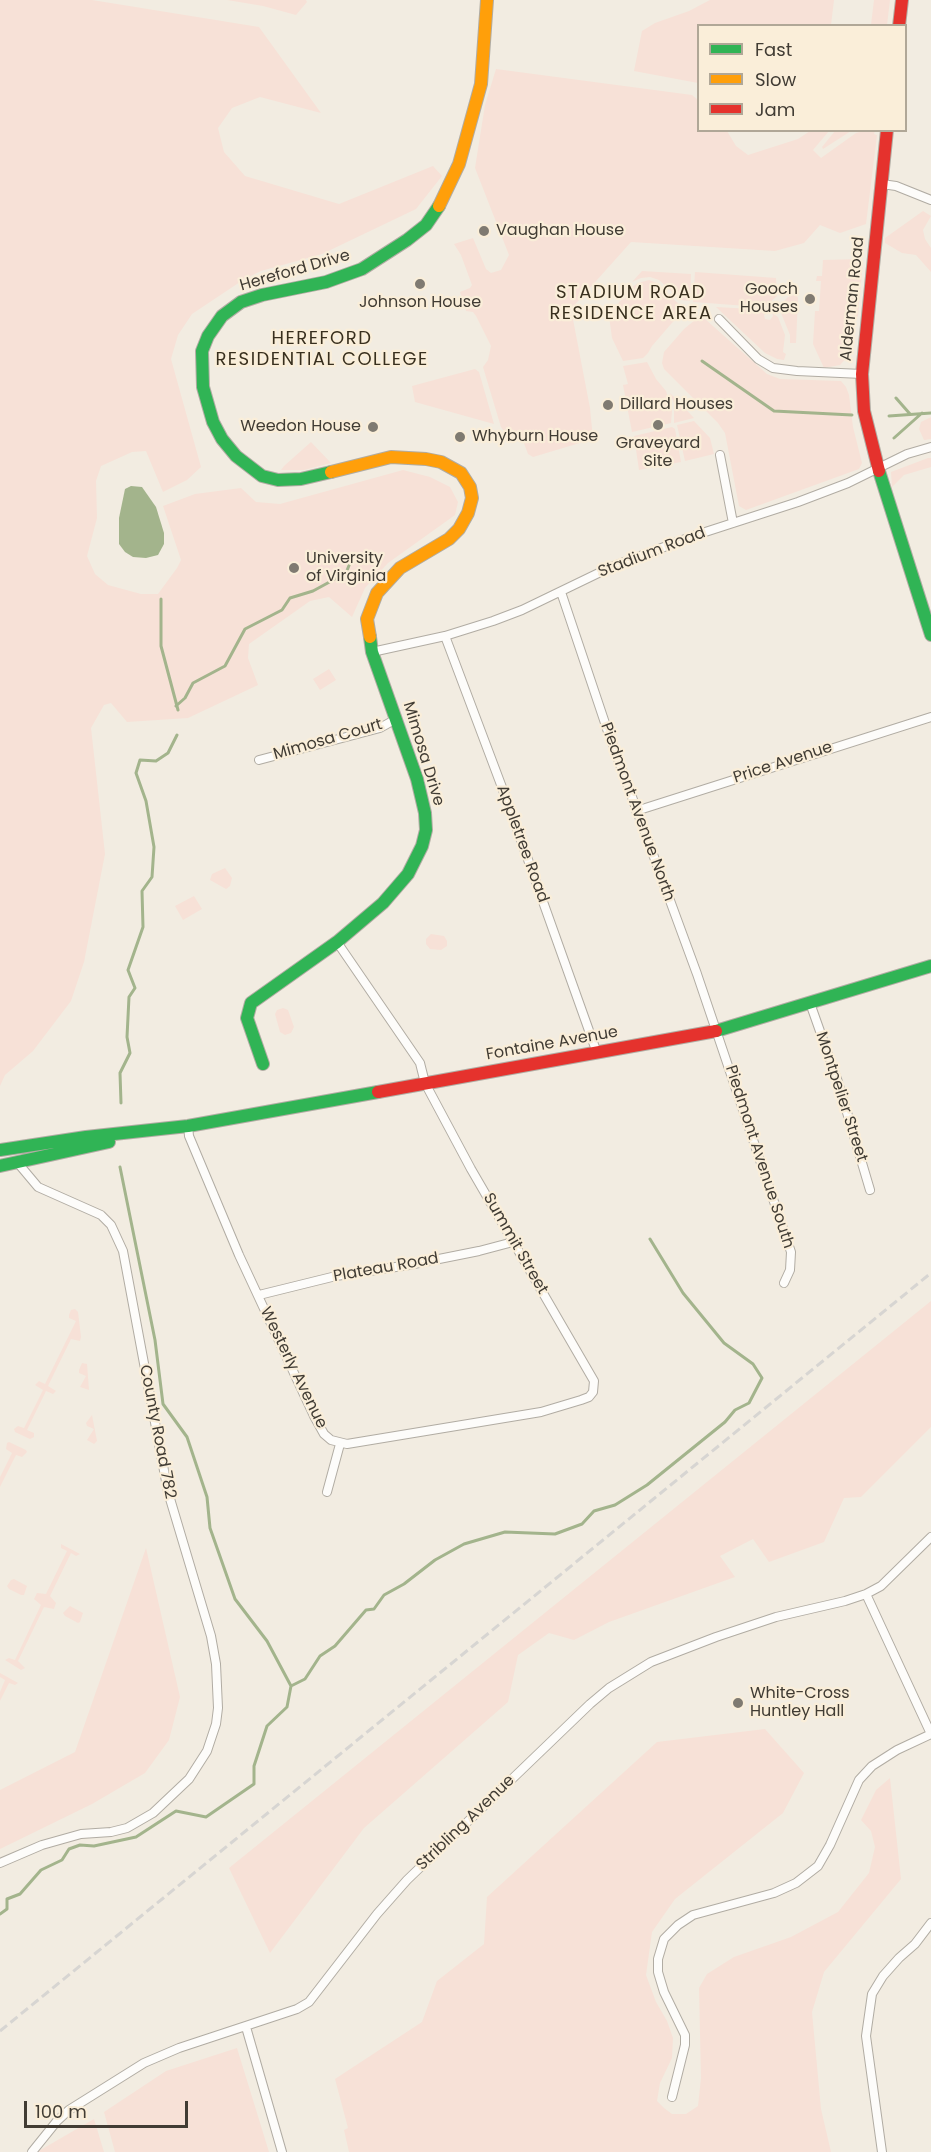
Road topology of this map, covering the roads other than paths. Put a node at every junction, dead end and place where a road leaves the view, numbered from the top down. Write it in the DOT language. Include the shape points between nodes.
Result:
graph roads {
  1 [pos="487,0"];
  2 [pos="902,0"];
  3 [pos="899,24"];
  4 [pos="887,132"];
  5 [pos="882,184"];
  6 [pos="931,200"];
  7 [pos="719,319"];
  8 [pos="862,374"];
  9 [pos="931,447"];
  10 [pos="720,455"];
  11 [pos="878,468"];
  12 [pos="733,523"];
  13 [pos="561,592"];
  14 [pos="931,635"];
  15 [pos="445,636"];
  16 [pos="372,652"];
  17 [pos="931,717"];
  18 [pos="396,719"];
  19 [pos="259,760"];
  20 [pos="636,811"];
  21 [pos="337,942"];
  22 [pos="931,966"];
  23 [pos="810,1003"];
  24 [pos="716,1031"];
  25 [pos="597,1053"];
  26 [pos="263,1064"];
  27 [pos="425,1083"];
  28 [pos="188,1126"];
  29 [pos="172,1128"];
  30 [pos="0,1150"];
  31 [pos="17,1162"];
  32 [pos="0,1166"];
  33 [pos="870,1190"];
  34 [pos="513,1242"];
  35 [pos="784,1283"];
  36 [pos="259,1295"];
  37 [pos="581,1400"];
  38 [pos="340,1444"];
  39 [pos="327,1492"];
  40 [pos="931,1537"];
  41 [pos="866,1594"];
  42 [pos="931,1734"];
  43 [pos="0,1863"];
  44 [pos="931,1923"];
  45 [pos="246,2026"];
  46 [pos="672,2097"];
  47 [pos="32,2152"];
  48 [pos="282,2152"];
  49 [pos="882,2152"];
  1 -- 16 [label="main road, Hereford Drive" via="481,84 459,164 430,220 362,269 326,282 241,302 222,316 202,351 203,387 213,422 236,456 262,476 278,480 301,478 404,457 441,462 466,478 471,505 459,529 400,568 377,593 367,619"];
  2 -- 3 [label="main road"];
  4 -- 5 [label="main road, Alderman Road"];
  5 -- 6 [label="street"];
  5 -- 8 [label="main road, Alderman Road"];
  7 -- 8 [label="street" via="758,359 773,368"];
  8 -- 11 [label="main road, Alderman Road" via="864,411"];
  9 -- 11 [label="street, Stadium Road"];
  10 -- 12 [label="street"];
  11 -- 12 [label="street, Stadium Road" via="798,502"];
  11 -- 14 [label="main road, Alderman Road"];
  12 -- 13 [label="street, Stadium Road" via="622,563"];
  13 -- 15 [label="street, Stadium Road"];
  13 -- 20 [label="street, Piedmont Avenue North"];
  15 -- 16 [label="street, Stadium Road"];
  15 -- 25 [label="street, Appletree Road"];
  16 -- 18 [label="main road, Mimosa Drive"];
  17 -- 20 [label="street, Price Avenue"];
  18 -- 19 [label="street, Mimosa Court" via="380,728"];
  18 -- 21 [label="main road, Mimosa Drive" via="425,813 422,846 394,892"];
  20 -- 24 [label="street, Piedmont Avenue North"];
  21 -- 26 [label="main road, Mimosa Drive" via="251,1003 247,1018"];
  21 -- 27 [label="street" via="420,1062"];
  22 -- 23 [label="main road, Fontaine Avenue"];
  23 -- 24 [label="main road, Fontaine Avenue"];
  23 -- 33 [label="street, Montpelier Street"];
  24 -- 25 [label="main road, Fontaine Avenue"];
  24 -- 35 [label="street, Piedmont Avenue South" via="791,1252"];
  25 -- 27 [label="main road, Fontaine Avenue"];
  27 -- 28 [label="main road, Fontaine Avenue"];
  27 -- 34 [label="street, Summit Street"];
  28 -- 29 [label="main road, Fontaine Avenue"];
  28 -- 36 [label="street, Westerly Avenue" via="214,1196"];
  29 -- 30 [label="main road, Fontaine Avenue"];
  29 -- 31 [label="main road, Fontaine Avenue"];
  31 -- 32 [label="main road, Fontaine Avenue"];
  31 -- 43 [label="street, County Road 782" via="38,1187 101,1215 111,1225 123,1251 168,1492 198,1587 214,1655 218,1708 207,1751 182,1786 153,1813 127,1828 81,1834"];
  34 -- 36 [label="street, Plateau Road"];
  34 -- 37 [label="street, Summit Street" via="594,1381 593,1392"];
  36 -- 38 [label="street, Westerly Avenue" via="314,1416 324,1434"];
  37 -- 38 [label="street, Westerly Avenue" via="542,1412"];
  38 -- 39 [label="street"];
  40 -- 41 [label="street, Stribling Avenue" via="881,1586"];
  41 -- 42 [label="street"];
  41 -- 45 [label="street, Stribling Avenue" via="716,1637 651,1662 609,1688 407,1880 309,2002"];
  42 -- 46 [label="street" via="897,1750 859,1780 818,1866 796,1883 774,1893 693,1915 664,1939 658,1972 685,2035"];
  44 -- 49 [label="street" via="883,1976 872,1994 866,2036"];
  45 -- 47 [label="street, Stribling Avenue" via="144,2063 69,2110"];
  45 -- 48 [label="street"];
}
